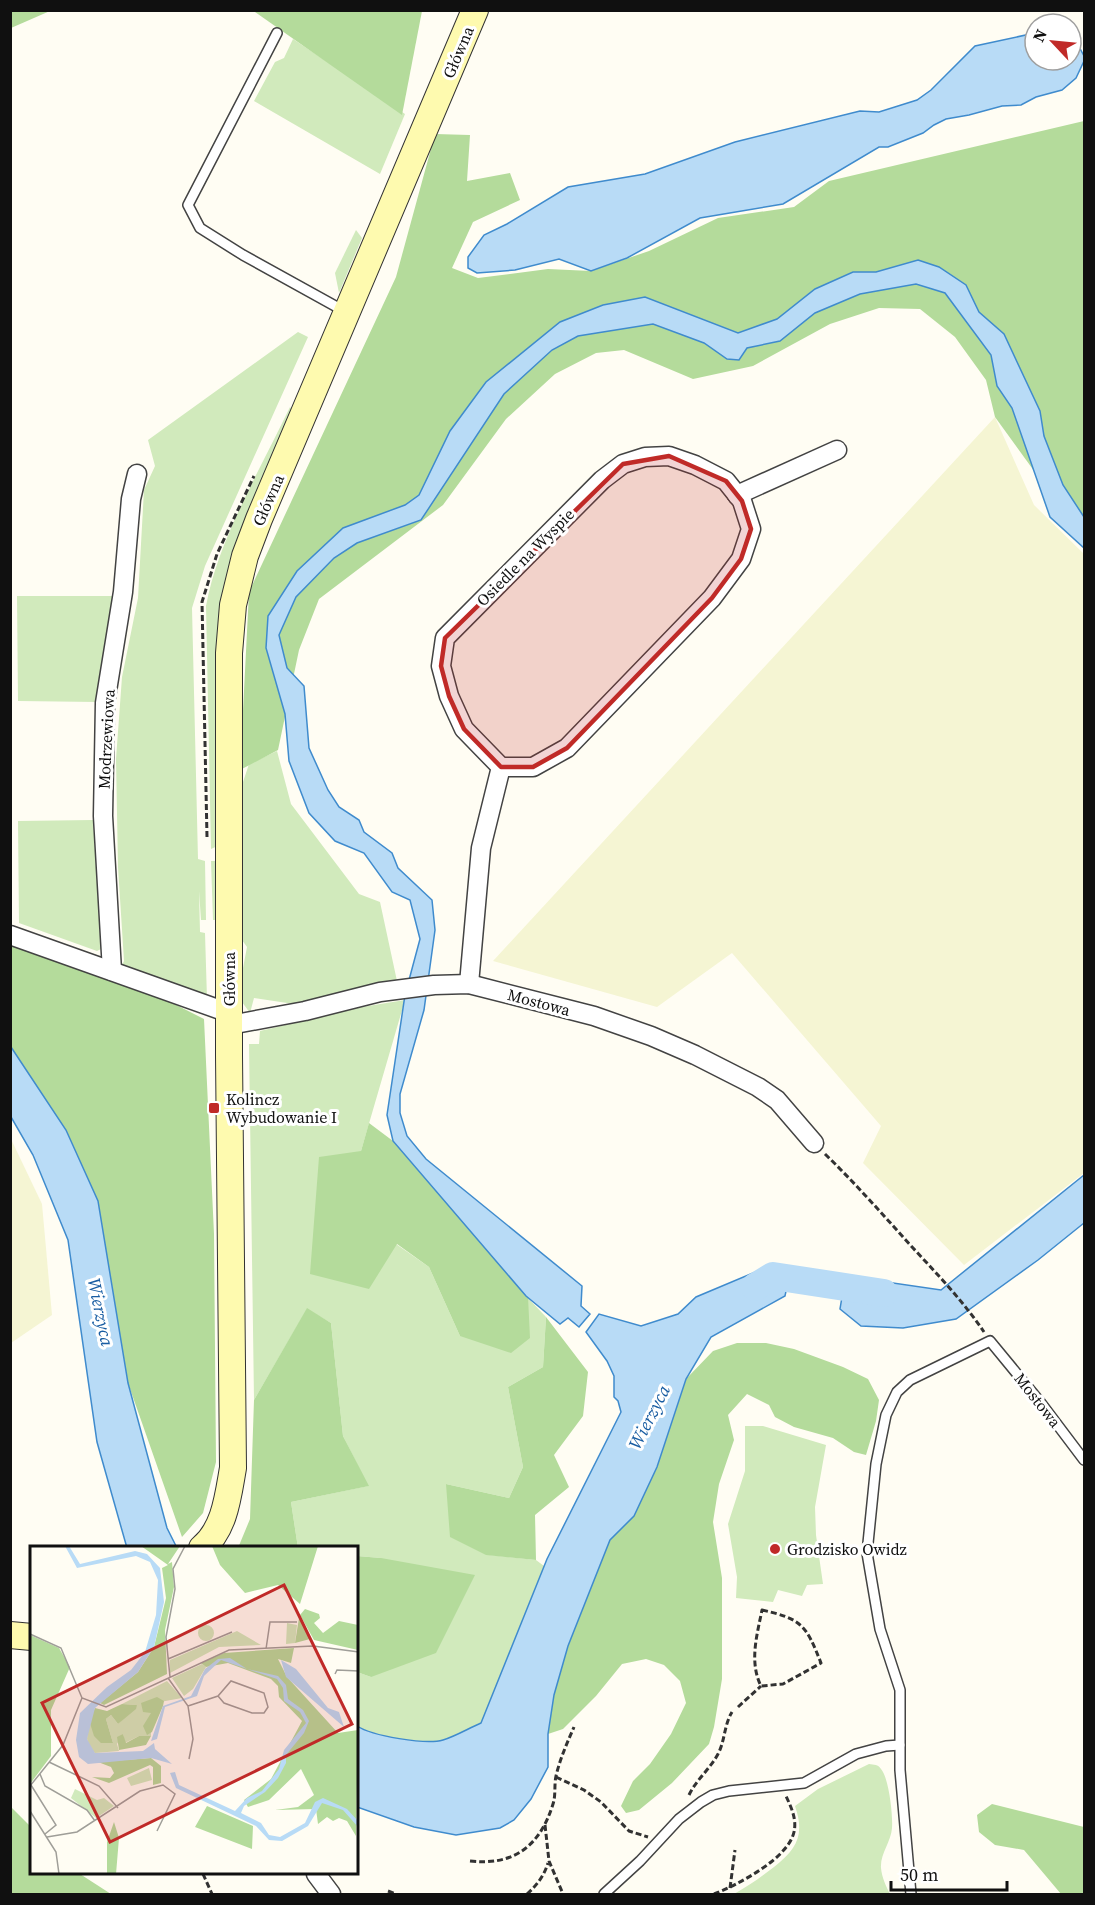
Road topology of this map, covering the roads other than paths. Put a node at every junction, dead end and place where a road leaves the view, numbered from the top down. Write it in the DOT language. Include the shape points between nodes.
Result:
graph roads {
  1 [pos="475,10"];
  2 [pos="277,33"];
  3 [pos="348,313"];
  4 [pos="837,450"];
  5 [pos="137,474"];
  6 [pos="737,495"];
  7 [pos="501,767"];
  8 [pos="10,936"];
  9 [pos="112,971"];
  10 [pos="469,984"];
  11 [pos="230,1019"];
  12 [pos="814,1143"];
  13 [pos="1084,1460"];
  14 [pos="204,1546"];
  15 [pos="10,1635"];
  16 [pos="30,1637"];
  17 [pos="900,1745"];
  18 [pos="317,1875"];
  19 [pos="331,1894"];
  20 [pos="604,1894"];
  21 [pos="911,1894"];
  1 -- 3 [label="street, Główna"];
  2 -- 3 [label="lane" via="188,205 201,228"];
  3 -- 11 [label="street, Główna" via="244,556 233,605 229,653"];
  4 -- 6 [label="street"];
  5 -- 9 [label="street, Modrzewiowa" via="105,702 103,816"];
  6 -- 7 [label="street, Osiedle na Wyspie" via="751,529 741,559 712,598 567,748 533,767"];
  6 -- 7 [label="street, Osiedle na Wyspie" via="726,481 669,456 623,464 602,480 444,638 441,666 449,696 464,729"];
  7 -- 10 [label="street" via="481,849"];
  8 -- 9 [label="street"];
  9 -- 11 [label="street"];
  10 -- 11 [label="street, Mostowa" via="380,992 305,1011"];
  10 -- 12 [label="street, Mostowa" via="594,1016 695,1055 777,1100"];
  11 -- 14 [label="street, Główna" via="233,1468 224,1514"];
  13 -- 17 [label="lane, Mostowa" via="990,1341 910,1380 897,1392 886,1415 876,1464 867,1553 880,1629 900,1690"];
  15 -- 16 [label="street"];
  17 -- 20 [label="lane" via="856,1754 804,1783 713,1795 679,1819"];
  17 -- 21 [label="lane"];
  18 -- 19 [label="street"];
}
